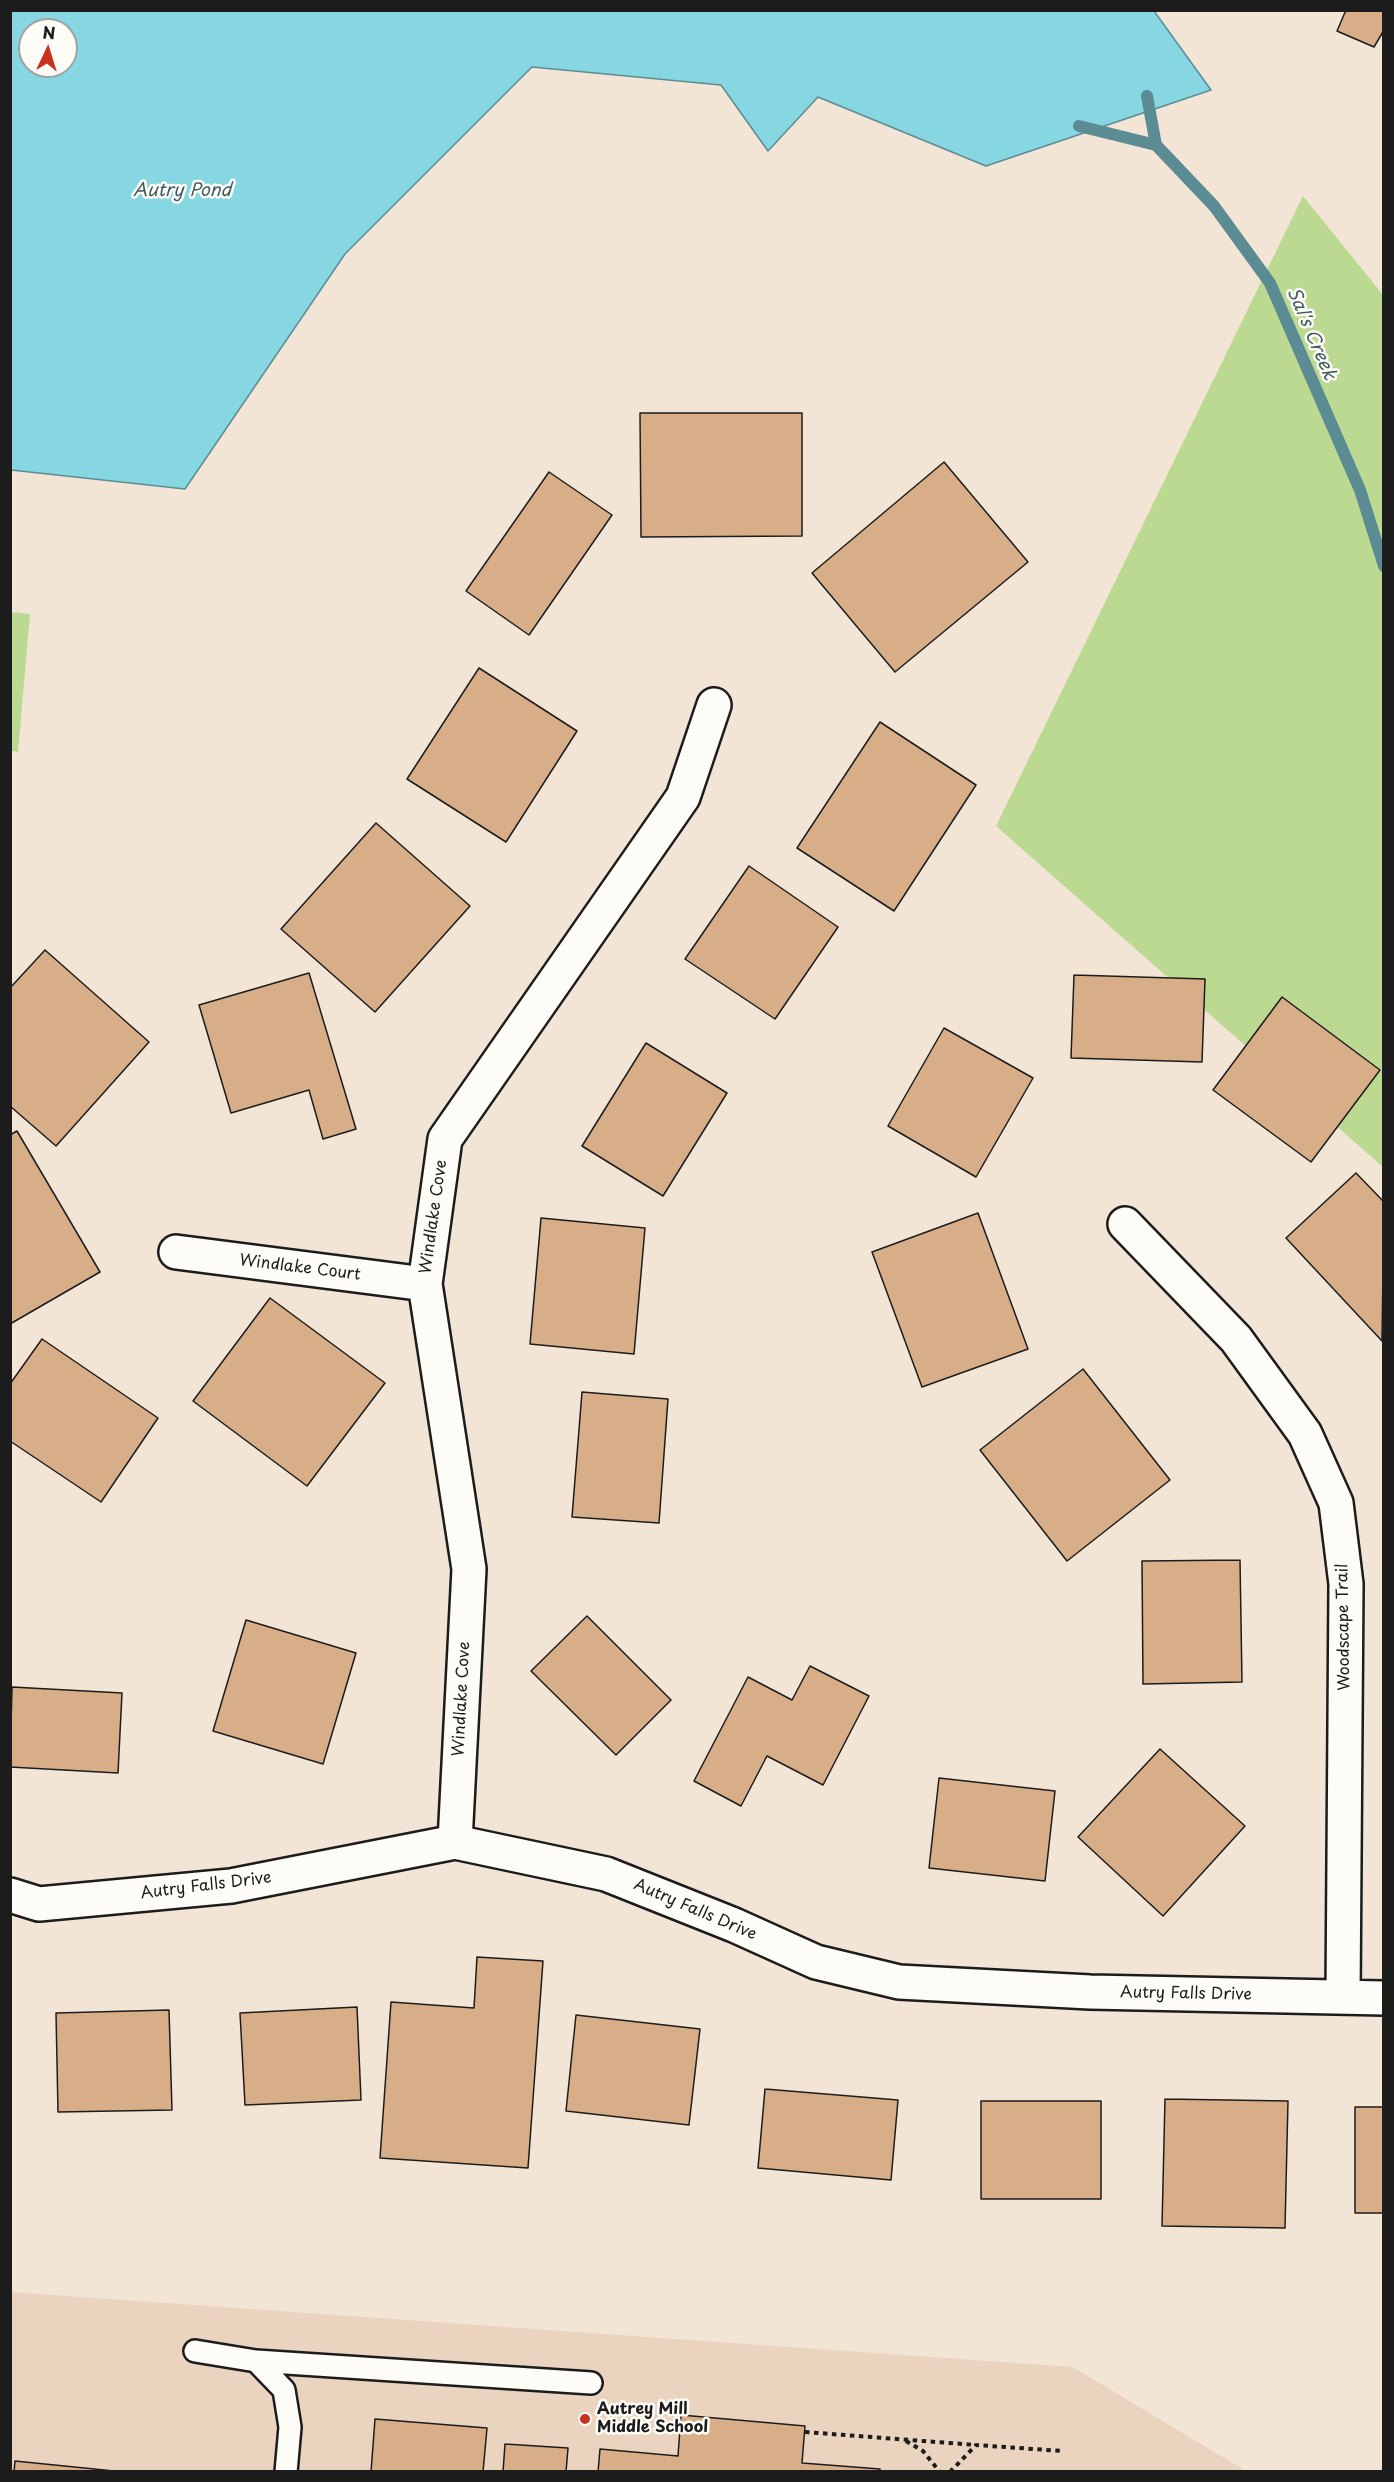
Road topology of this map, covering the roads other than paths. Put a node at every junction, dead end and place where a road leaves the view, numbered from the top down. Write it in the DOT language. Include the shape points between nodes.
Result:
graph roads {
  1 [pos="714,705"];
  2 [pos="1125,1224"];
  3 [pos="176,1252"];
  4 [pos="425,1284"];
  5 [pos="455,1842"];
  6 [pos="10,1895"];
  7 [pos="1343,1997"];
  8 [pos="1383,1998"];
  9 [pos="195,2350"];
  10 [pos="256,2361"];
  11 [pos="591,2384"];
  12 [pos="286,2472"];
  1 -- 4 [label="street, Windlake Cove" via="683,798 445,1139"];
  2 -- 7 [label="street, Woodscape Trail" via="1236,1339 1305,1434 1336,1503 1346,1584"];
  3 -- 4 [label="street, Windlake Court"];
  4 -- 5 [label="street, Windlake Cove" via="469,1569"];
  5 -- 6 [label="street, Autry Falls Drive" via="231,1886 39,1904"];
  5 -- 7 [label="street, Autry Falls Drive" via="606,1874 816,1962 899,1982 1090,1992"];
  7 -- 8 [label="street, Autry Falls Drive"];
  9 -- 10 [label="lane"];
  10 -- 11 [label="lane"];
  10 -- 12 [label="lane" via="284,2390 290,2427"];
}
